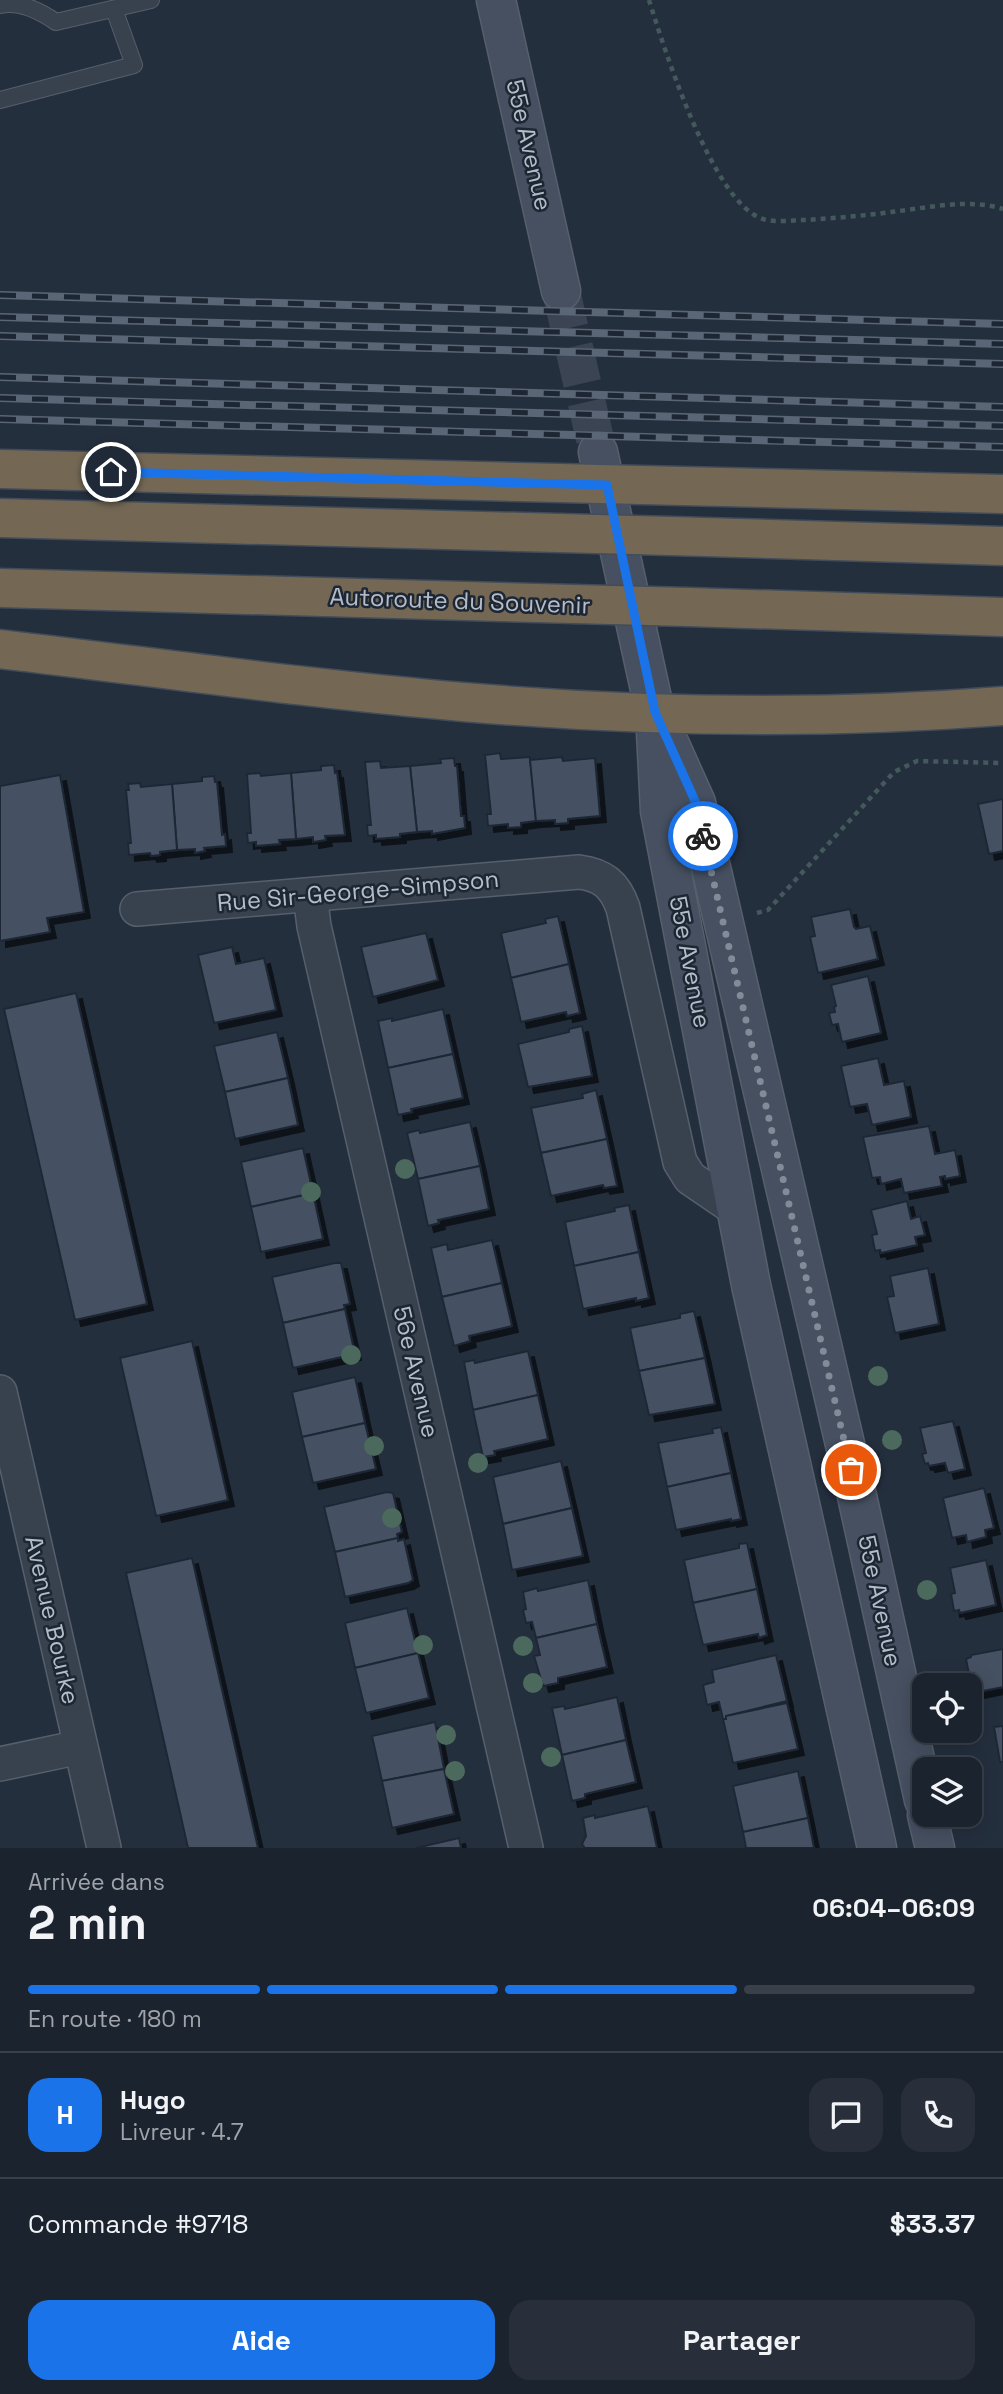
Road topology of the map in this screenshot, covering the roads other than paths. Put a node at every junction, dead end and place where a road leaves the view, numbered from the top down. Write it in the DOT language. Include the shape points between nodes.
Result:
graph roads {
  1 [pos="151,0"];
  2 [pos="496,0"];
  3 [pos="0,5"];
  4 [pos="114,9"];
  5 [pos="0,100"];
  6 [pos="561,291"];
  7 [pos="0,469"];
  8 [pos="602,469"];
  9 [pos="1003,494"];
  10 [pos="0,518"];
  11 [pos="1003,546"];
  12 [pos="0,588"];
  13 [pos="1003,617"];
  14 [pos="0,649"];
  15 [pos="1003,706"];
  16 [pos="655,712"];
  17 [pos="310,895"];
  18 [pos="137,909"];
  19 [pos="742,1107"];
  20 [pos="737,1210"];
  21 [pos="0,1392"];
  22 [pos="80,1746"];
  23 [pos="915,1757"];
  24 [pos="0,1764"];
  25 [pos="930,1827"];
  26 [pos="104,1848"];
  27 [pos="526,1848"];
  28 [pos="877,1848"];
  29 [pos="935,1848"];
  1 -- 4 [label="lane"];
  2 -- 6 [label="street, 55e Avenue"];
  3 -- 4 [label="lane" via="11,3 56,22"];
  4 -- 5 [label="lane" via="134,65"];
  7 -- 8 [label="highway"];
  8 -- 9 [label="highway"];
  8 -- 16 [label="street, 55e Avenue"];
  10 -- 11 [label="highway, bridge"];
  12 -- 13 [label="highway, Autoroute du Souvenir, bridge"];
  14 -- 16 [label="highway" via="373,693"];
  15 -- 16 [label="highway" via="843,715"];
  16 -- 19 [label="street, 55e Avenue" via="660,811"];
  17 -- 18 [label="street, Rue Sir-George-Simpson"];
  17 -- 20 [label="street, Rue Sir-George-Simpson" via="579,872 610,883 624,908 680,1162 690,1178"];
  17 -- 27 [label="street, 56e Avenue"];
  19 -- 20 [label="street, 55e Avenue"];
  19 -- 23 [label="street, 55e Avenue" via="857,1496"];
  20 -- 28 [label="street, 55e Avenue"];
  21 -- 22 [label="street, Avenue Bourke"];
  22 -- 24 [label="street"];
  22 -- 26 [label="street, Avenue Bourke"];
  25 -- 29 [label="street"];
}
